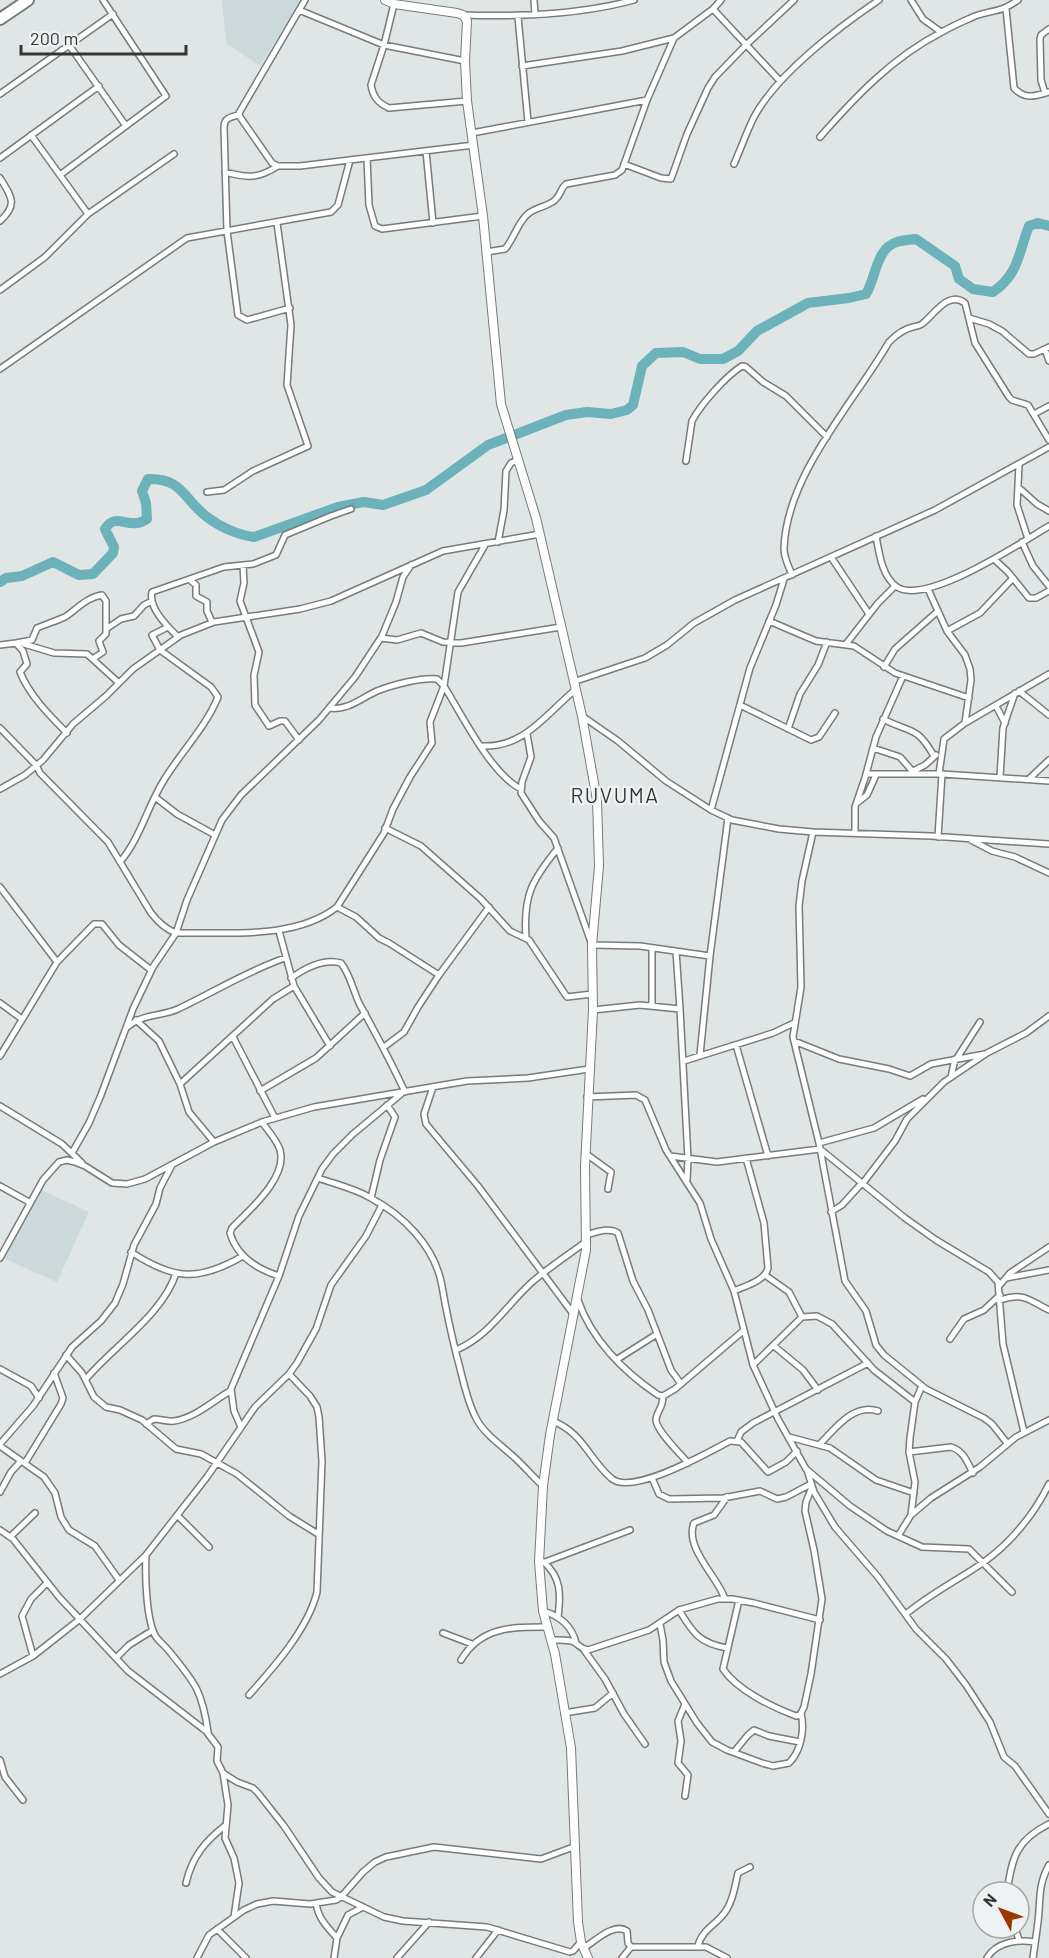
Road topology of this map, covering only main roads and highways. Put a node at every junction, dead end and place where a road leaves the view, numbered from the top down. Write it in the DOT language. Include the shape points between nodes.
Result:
graph roads {
  1 [pos="28,0"];
  2 [pos="0,20"];
  1 -- 2 [label="highway"];
}
